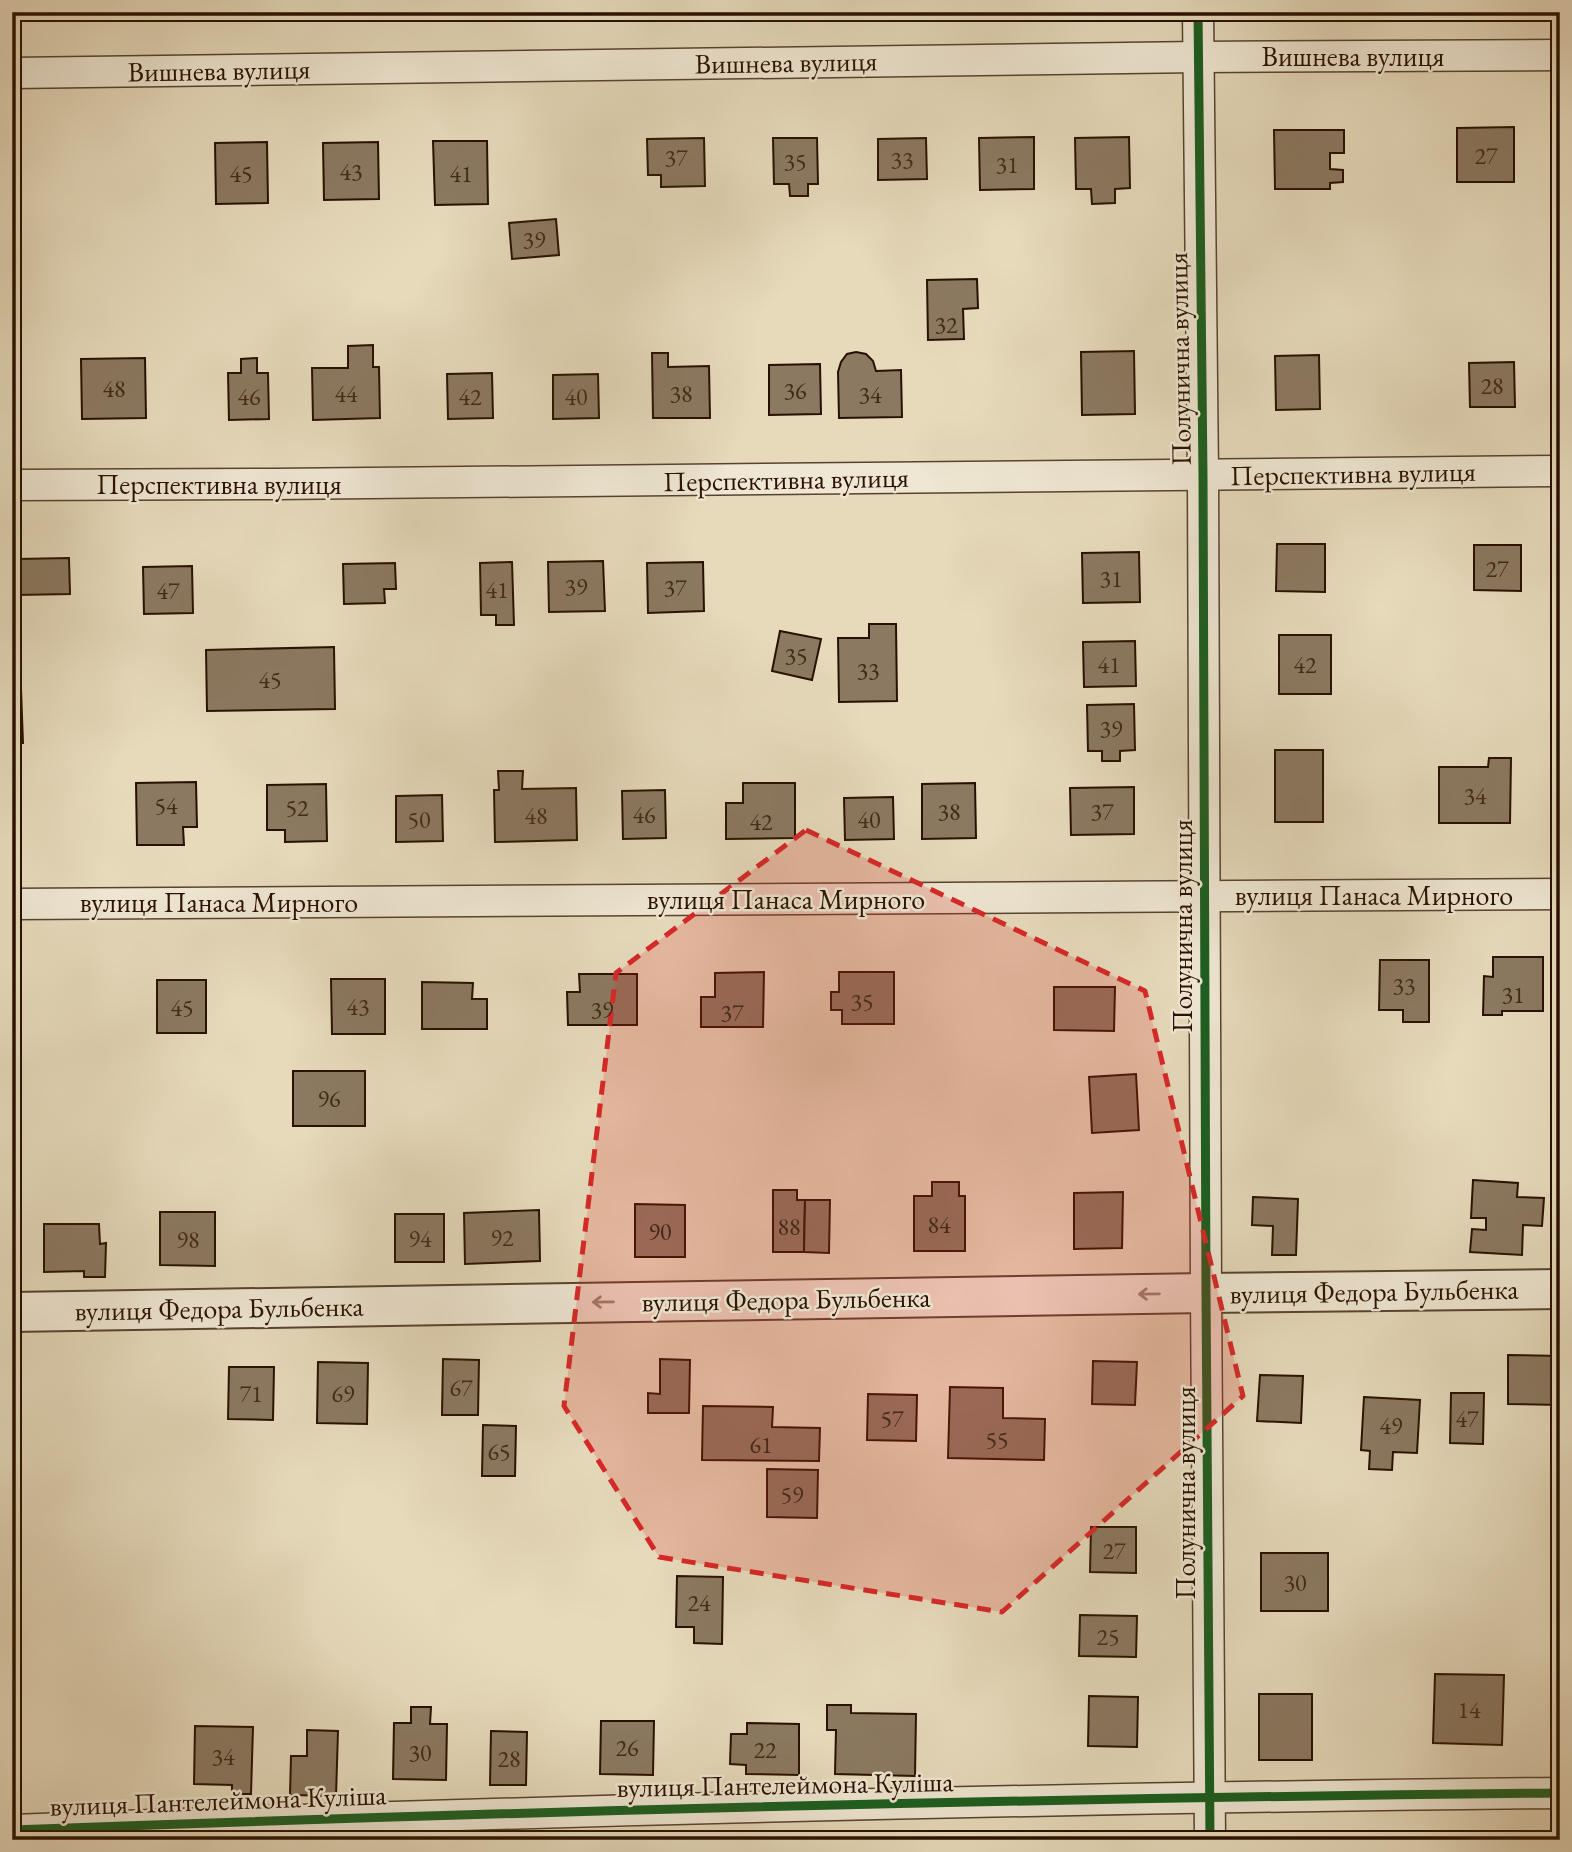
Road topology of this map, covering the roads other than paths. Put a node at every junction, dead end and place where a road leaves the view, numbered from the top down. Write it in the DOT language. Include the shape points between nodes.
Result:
graph roads {
  1 [pos="1198,12"];
  2 [pos="1560,55"];
  3 [pos="1199,57"];
  4 [pos="12,73"];
  5 [pos="1560,471"];
  6 [pos="1203,475"];
  7 [pos="12,485"];
  8 [pos="1560,894"];
  9 [pos="1205,896"];
  10 [pos="12,904"];
  11 [pos="1560,1289"];
  12 [pos="1206,1293"];
  13 [pos="12,1312"];
  14 [pos="1560,1793"];
  15 [pos="1210,1796"];
  16 [pos="12,1830"];
  17 [pos="1210,1840"];
  1 -- 3 [label="street, Полунична вулиця"];
  2 -- 3 [label="street, Вишнева вулиця"];
  3 -- 4 [label="street, Вишнева вулиця"];
  3 -- 6 [label="street, Полунична вулиця"];
  5 -- 6 [label="street, Перспективна вулиця"];
  6 -- 7 [label="street, Перспективна вулиця"];
  6 -- 9 [label="street, Полунична вулиця"];
  8 -- 9 [label="street, вулиця Панаса Мирного"];
  9 -- 10 [label="street, вулиця Панаса Мирного"];
  9 -- 12 [label="street, Полунична вулиця"];
  11 -- 12 [label="street, вулиця Федора Бульбенка"];
  12 -- 13 [label="street, вулиця Федора Бульбенка, one-way"];
  12 -- 15 [label="street, Полунична вулиця"];
  14 -- 15 [label="street, вулиця Пантелеймона Куліша"];
  15 -- 16 [label="street, вулиця Пантелеймона Куліша"];
  15 -- 17 [label="street, Полунична вулиця"];
}
